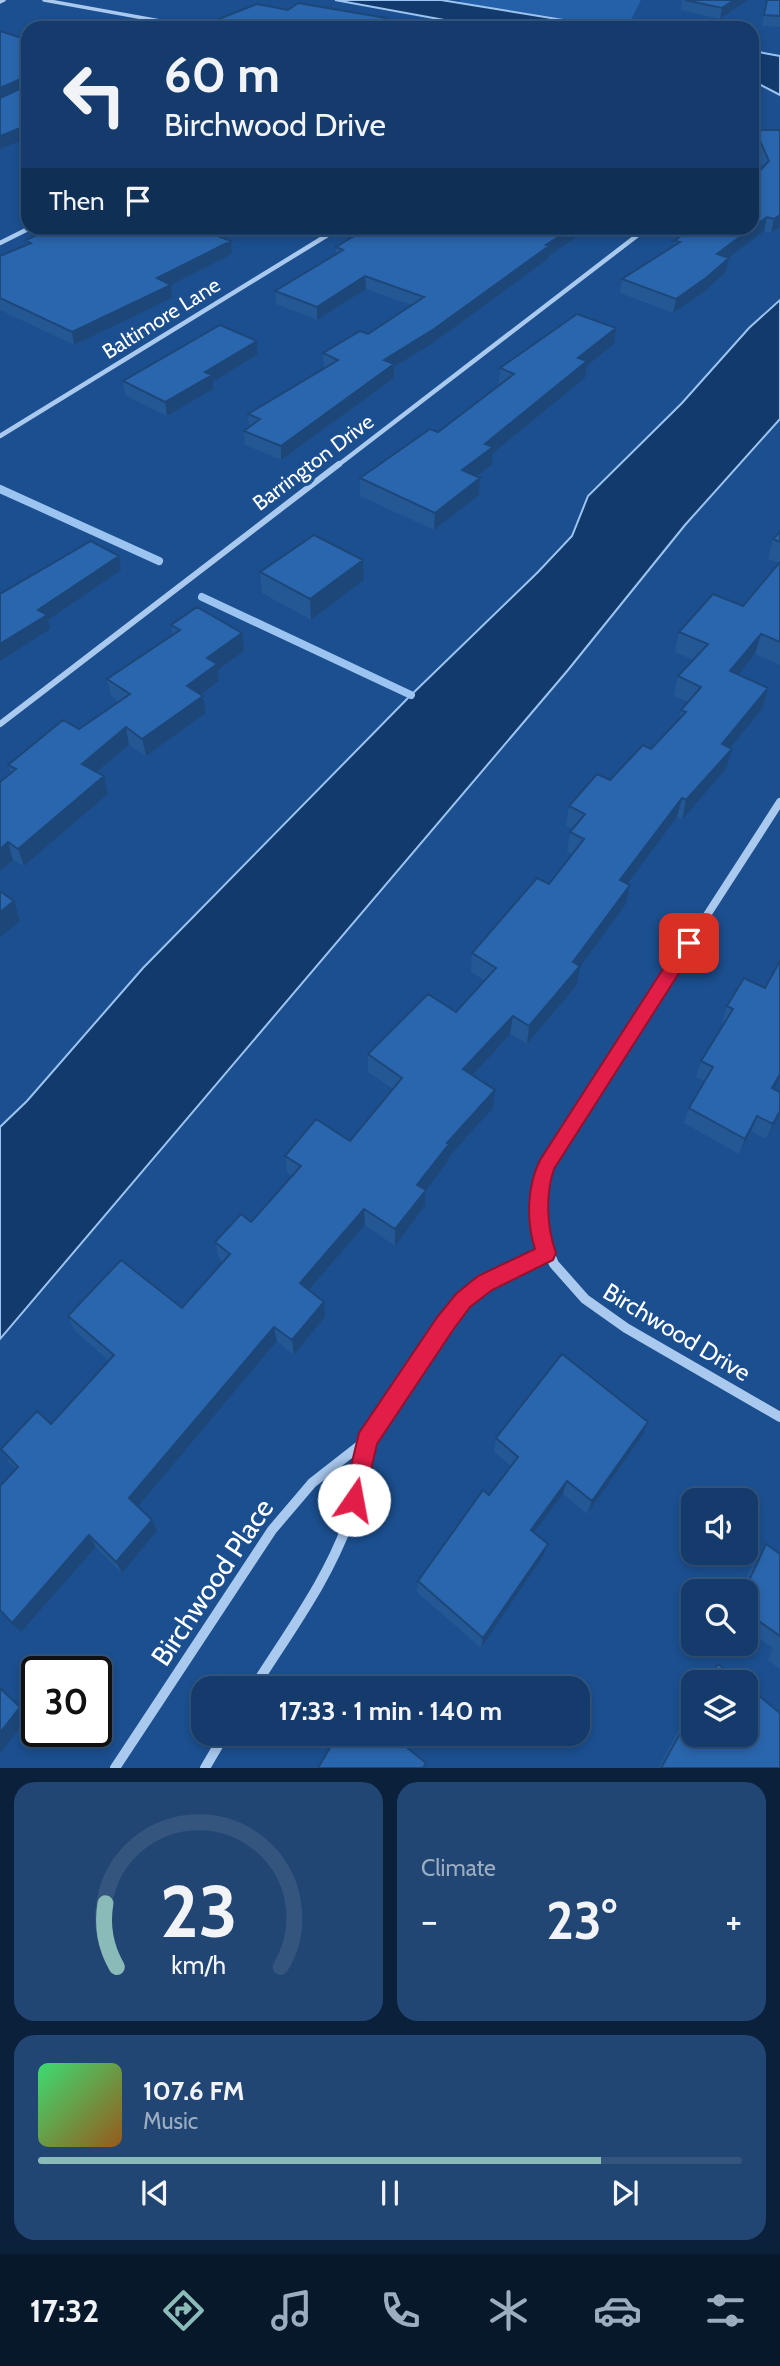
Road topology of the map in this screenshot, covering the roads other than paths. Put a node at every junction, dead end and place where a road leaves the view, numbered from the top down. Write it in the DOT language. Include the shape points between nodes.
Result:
graph roads {
  1 [pos="44,0"];
  2 [pos="160,21"];
  3 [pos="21,232"];
  4 [pos="328,235"];
  5 [pos="638,235"];
  6 [pos="0,243"];
  7 [pos="0,436"];
  8 [pos="0,724"];
  9 [pos="780,802"];
  10 [pos="546,1253"];
  11 [pos="780,1417"];
  12 [pos="367,1440"];
  13 [pos="261,1676"];
  14 [pos="218,1746"];
  15 [pos="115,1768"];
  16 [pos="205,1768"];
  1 -- 2 [label="street"];
  3 -- 6 [label="street"];
  4 -- 7 [label="street, Baltimore Lane"];
  5 -- 8 [label="street, Barrington Drive"];
  9 -- 10 [label="street, Birchwood Drive" via="546,1166 539,1204"];
  10 -- 11 [label="street, Birchwood Drive" via="575,1290 614,1320"];
  10 -- 12 [label="street, Birchwood Place" via="501,1274 463,1300"];
  12 -- 13 [label="street, Birchwood Place" via="350,1516 338,1544"];
  12 -- 15 [label="street, Birchwood Place" via="312,1483 272,1530"];
  14 -- 16 [label="street"];
}
